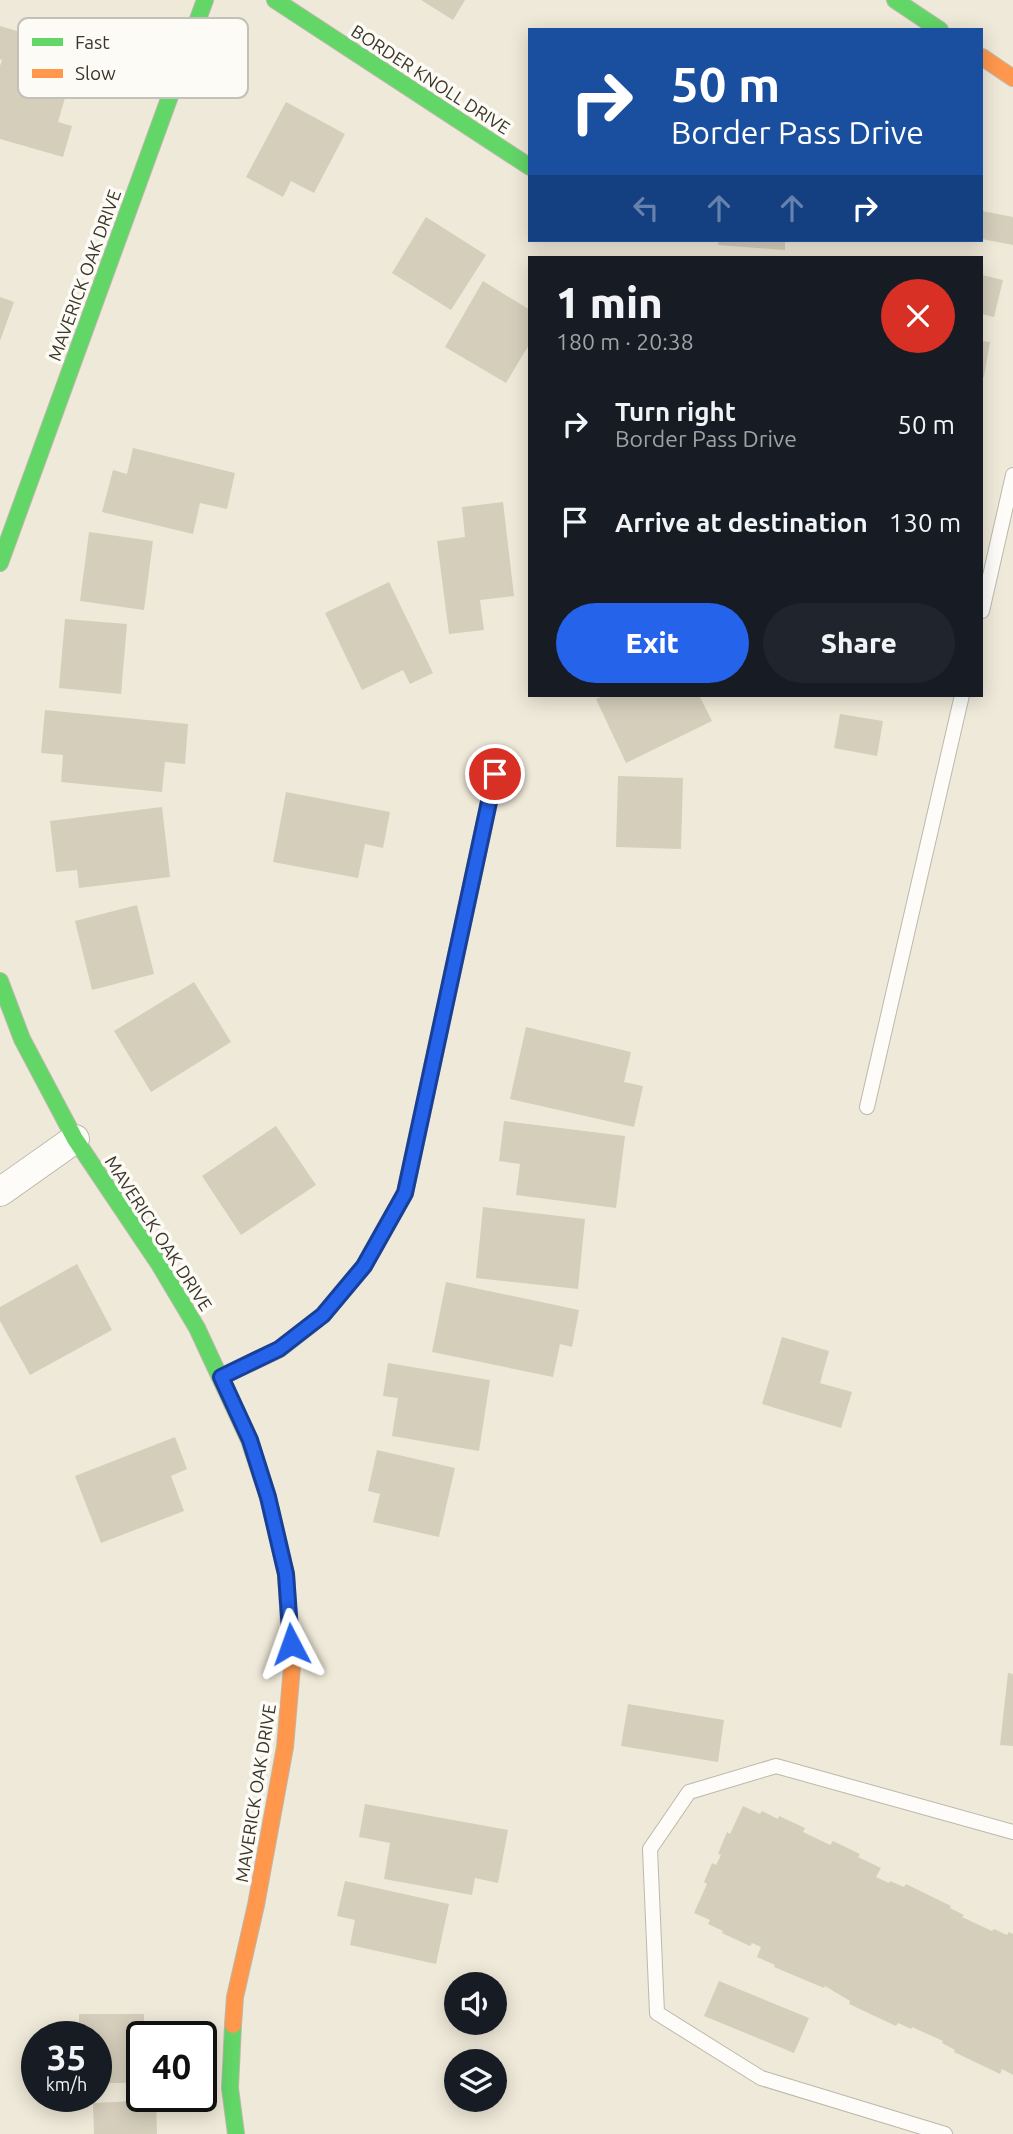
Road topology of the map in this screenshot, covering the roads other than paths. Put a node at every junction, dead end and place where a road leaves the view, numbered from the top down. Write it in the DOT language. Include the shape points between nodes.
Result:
graph roads {
  1 [pos="205,0"];
  2 [pos="275,0"];
  3 [pos="895,0"];
  4 [pos="198,18"];
  5 [pos="937,28"];
  6 [pos="983,58"];
  7 [pos="1013,78"];
  8 [pos="169,98"];
  9 [pos="528,166"];
  10 [pos="1013,475"];
  11 [pos="0,563"];
  12 [pos="983,607"];
  13 [pos="962,697"];
  14 [pos="495,774"];
  15 [pos="0,981"];
  16 [pos="867,1107"];
  17 [pos="75,1139"];
  18 [pos="0,1192"];
  19 [pos="221,1377"];
  20 [pos="1013,1832"];
  21 [pos="236,2134"];
  22 [pos="945,2134"];
  1 -- 4 [label="street, MAVERICK OAK DRIVE"];
  2 -- 9 [label="street, BORDER KNOLL DRIVE"];
  3 -- 5 [label="street"];
  6 -- 7 [label="street"];
  8 -- 11 [label="street, MAVERICK OAK DRIVE"];
  10 -- 12 [label="lane"];
  13 -- 16 [label="lane"];
  14 -- 19 [label="street" via="405,1193 364,1266 323,1315 279,1349"];
  15 -- 17 [label="street, MAVERICK OAK DRIVE" via="22,1039"];
  17 -- 18 [label="street"];
  17 -- 19 [label="street, MAVERICK OAK DRIVE" via="159,1264"];
  19 -- 21 [label="street, MAVERICK OAK DRIVE" via="250,1440 268,1497 286,1574 292,1667 285,1747 235,1997 230,2088"];
  20 -- 22 [label="lane" via="776,1766 689,1792 650,1849 657,2013 761,2078"];
}
